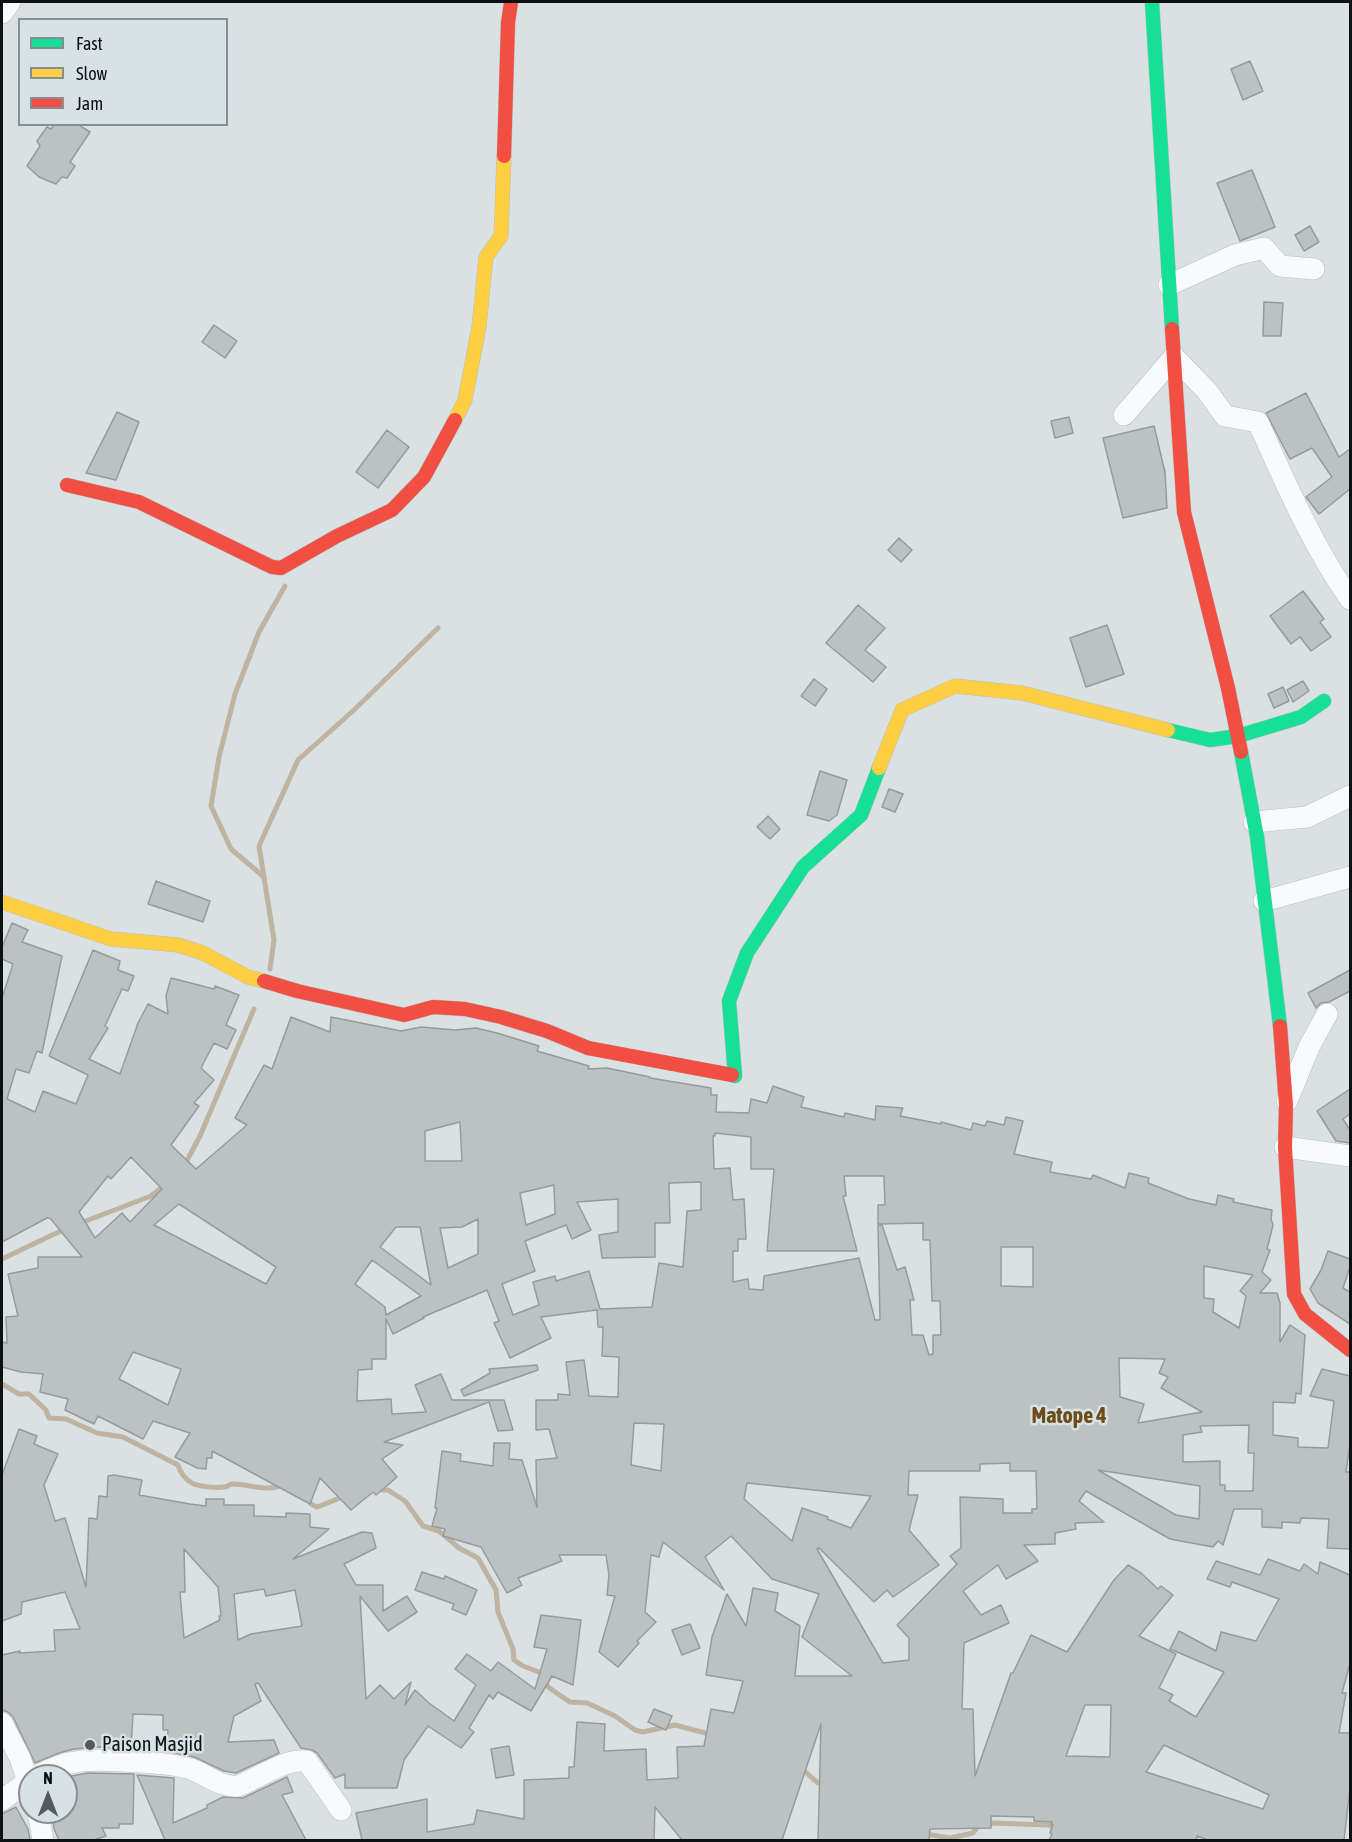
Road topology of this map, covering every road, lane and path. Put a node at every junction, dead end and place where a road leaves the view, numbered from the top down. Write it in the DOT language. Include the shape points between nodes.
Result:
graph roads {
  1 [pos="10,2"];
  2 [pos="511,2"];
  3 [pos="1152,2"];
  4 [pos="2,13"];
  5 [pos="1314,269"];
  6 [pos="1169,285"];
  7 [pos="1174,357"];
  8 [pos="1124,415"];
  9 [pos="67,485"];
  10 [pos="1350,599"];
  11 [pos="1324,702"];
  12 [pos="1238,736"];
  13 [pos="1350,796"];
  14 [pos="1254,822"];
  15 [pos="1350,877"];
  16 [pos="1264,901"];
  17 [pos="2,902"];
  18 [pos="1327,1014"];
  19 [pos="1286,1105"];
  20 [pos="1285,1147"];
  21 [pos="1350,1156"];
  22 [pos="1350,1350"];
  23 [pos="2,1723"];
  24 [pos="23,1764"];
  25 [pos="63,1764"];
  26 [pos="18,1790"];
  27 [pos="2,1800"];
  28 [pos="341,1810"];
  29 [pos="40,1824"];
  30 [pos="43,1840"];
  1 -- 4 [label="street"];
  2 -- 9 [label="street" via="501,236 486,257 479,327 465,399 424,477 392,510 281,568 139,501"];
  3 -- 6 [label="street"];
  5 -- 6 [label="street" via="1280,266 1264,248 1235,255"];
  6 -- 7 [label="street"];
  7 -- 8 [label="street"];
  7 -- 10 [label="street" via="1226,416 1258,422 1291,495"];
  7 -- 12 [label="street" via="1184,512"];
  11 -- 12 [label="street" via="1301,717"];
  12 -- 14 [label="street"];
  12 -- 17 [label="street" via="1210,740 1022,693 955,686 902,710 861,815 803,867 747,953 729,1001 735,1076 588,1048 547,1031 465,1009 433,1007 404,1015 297,991 248,977 203,953 178,945 111,939"];
  13 -- 14 [label="street" via="1307,817"];
  14 -- 16 [label="street"];
  15 -- 16 [label="street"];
  16 -- 19 [label="street"];
  18 -- 19 [label="street"];
  19 -- 20 [label="street"];
  20 -- 21 [label="street"];
  20 -- 22 [label="street" via="1294,1294 1305,1314"];
  23 -- 24 [label="street"];
  25 -- 28 [label="street" via="88,1759 160,1763 190,1768 228,1785 240,1786 294,1760 307,1761"];
  26 -- 27 [label="street"];
  29 -- 30 [label="street"];
}
